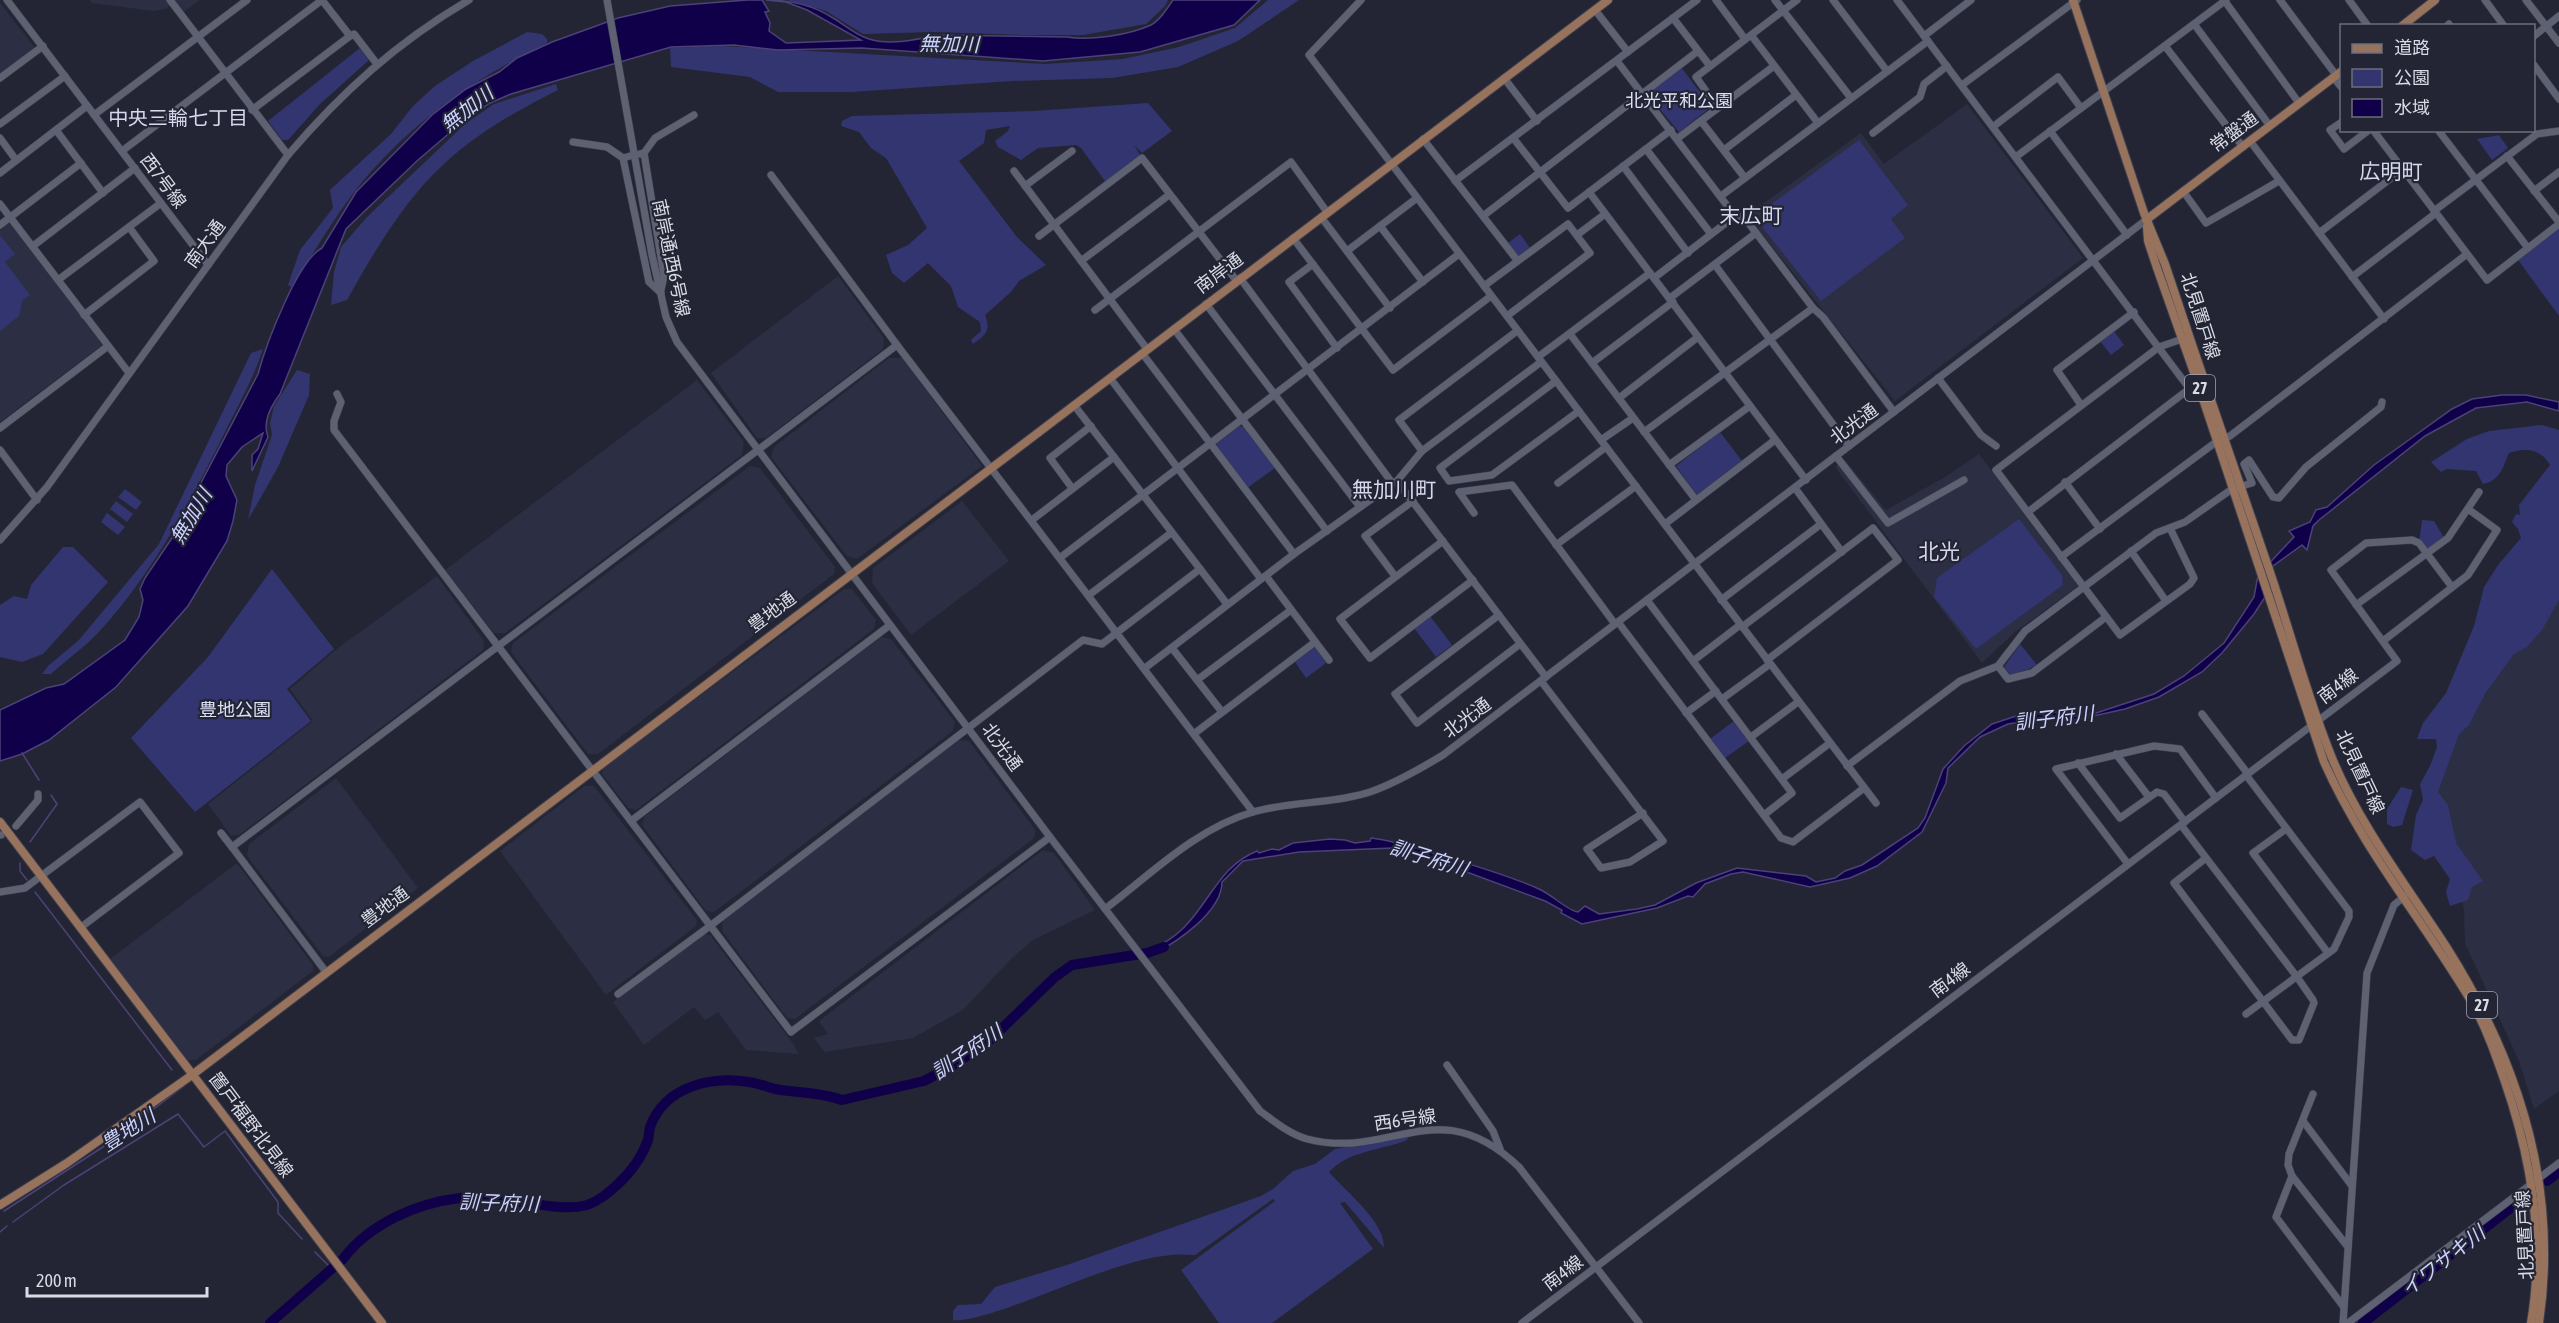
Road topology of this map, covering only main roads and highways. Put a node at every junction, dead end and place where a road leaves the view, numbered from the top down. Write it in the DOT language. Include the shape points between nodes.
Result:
graph roads {
  1 [pos="1608,0"];
  2 [pos="2435,0"];
  3 [pos="2075,1"];
  4 [pos="2404,24"];
  5 [pos="2337,74"];
  6 [pos="2146,220"];
  7 [pos="2236,487"];
  8 [pos="851,573"];
  9 [pos="2314,723"];
  10 [pos="0,822"];
  11 [pos="192,1075"];
  12 [pos="2535,1180"];
  13 [pos="0,1205"];
  14 [pos="382,1323"];
  15 [pos="2531,1323"];
  16 [pos="2539,1323"];
  1 -- 8 [label="main road, 南岸通"];
  2 -- 4 [label="main road"];
  3 -- 6 [label="main road, 北見置戸線 / 27"];
  5 -- 6 [label="main road, 常盤通"];
  6 -- 7 [label="main road, 北見置戸線 / 27" via="2151,250 2186,337"];
  7 -- 9 [label="main road, 北見置戸線 / 27" via="2274,614"];
  7 -- 9 [label="main road, 北見置戸線 / 27" via="2261,546"];
  8 -- 11 [label="main road, 豊地通"];
  9 -- 12 [label="main road, 北見置戸線 / 27" via="2369,829 2475,1008 2513,1104"];
  10 -- 11 [label="main road"];
  11 -- 13 [label="main road, 置戸福野北見線" via="84,1152"];
  11 -- 14 [label="main road, 置戸福野北見線"];
  12 -- 15 [label="main road, 北見置戸線 / 27" via="2538,1247"];
  12 -- 16 [label="main road, 北見置戸線 / 27" via="2545,1248"];
}
